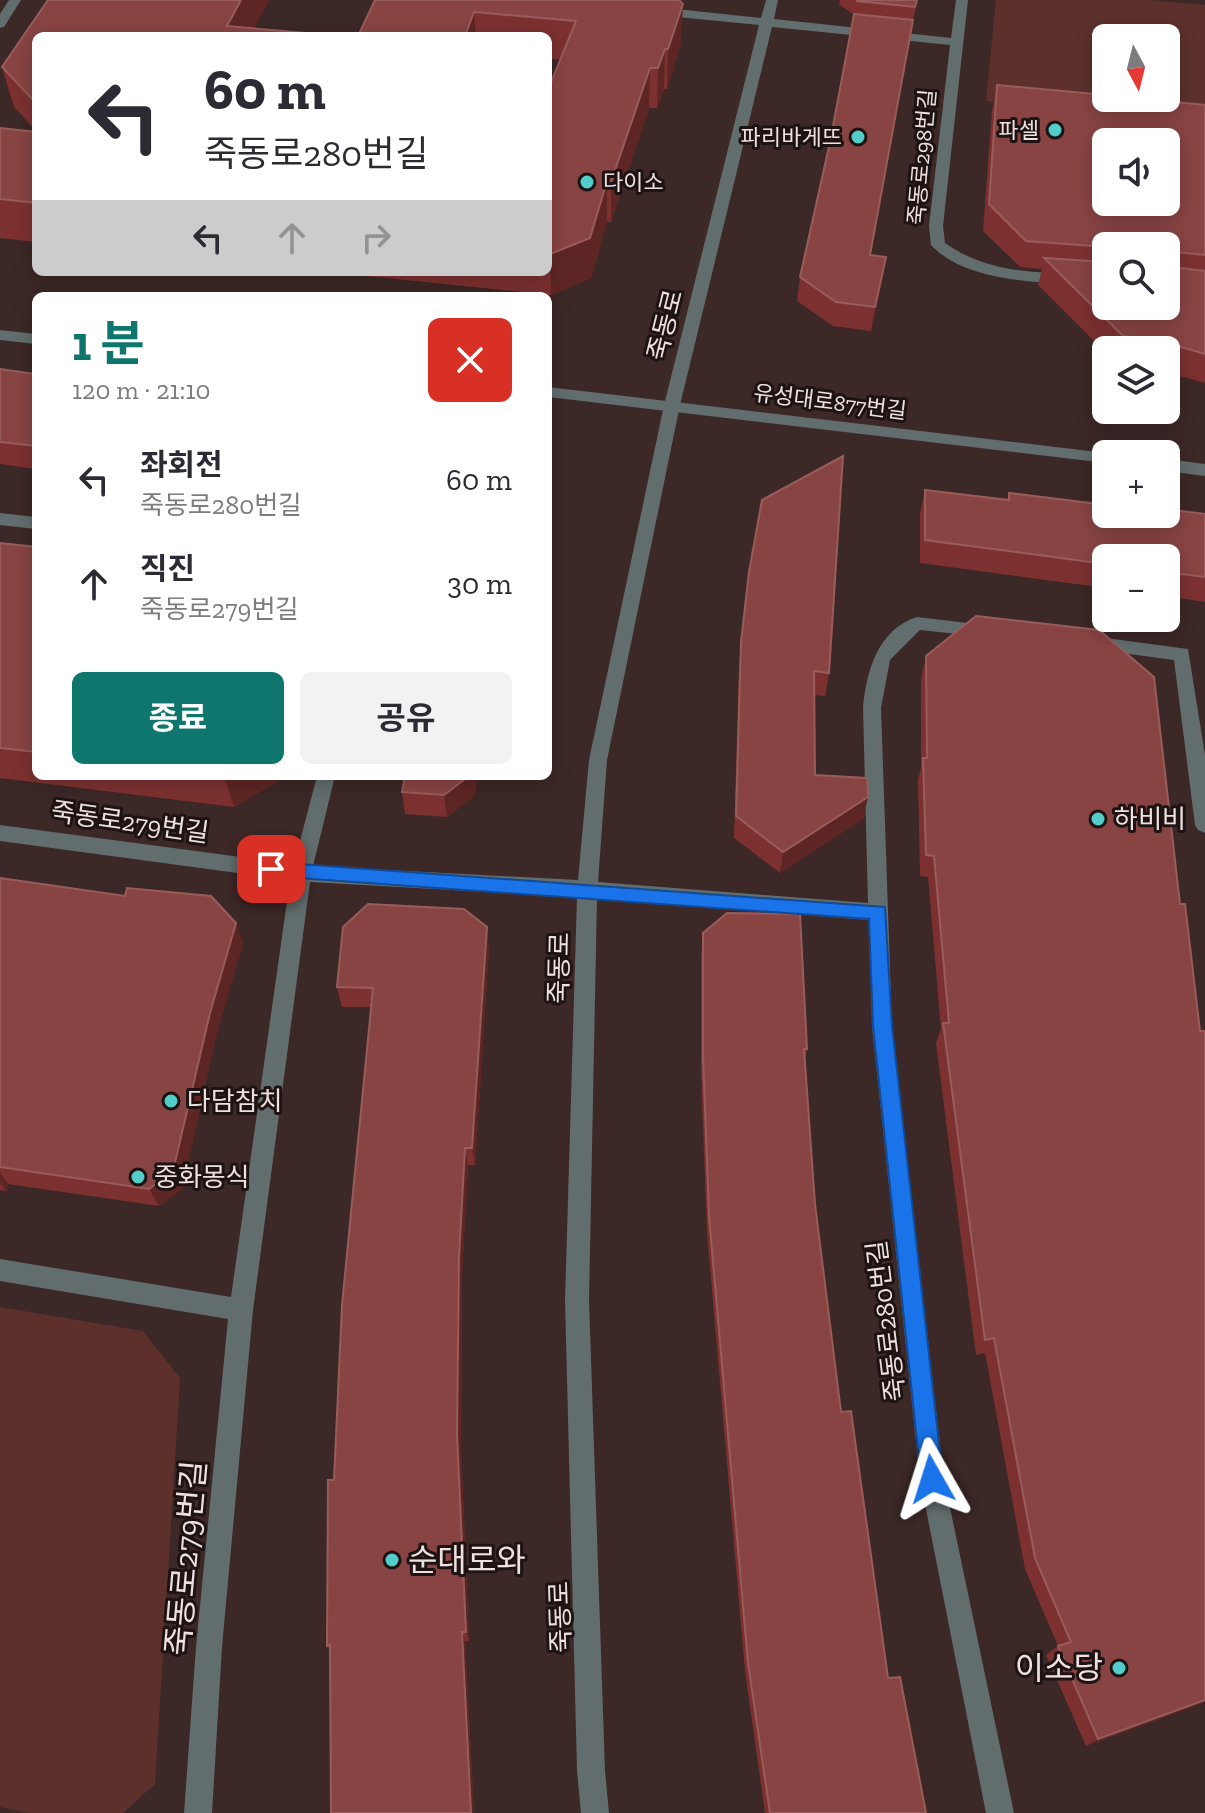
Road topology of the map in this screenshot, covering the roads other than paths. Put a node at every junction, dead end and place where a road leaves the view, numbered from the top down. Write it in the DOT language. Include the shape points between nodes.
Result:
graph roads {
  1 [pos="15,0"];
  2 [pos="772,0"];
  3 [pos="962,0"];
  4 [pos="647,10"];
  5 [pos="766,22"];
  6 [pos="0,24"];
  7 [pos="955,42"];
  8 [pos="1092,280"];
  9 [pos="0,335"];
  10 [pos="32,339"];
  11 [pos="552,392"];
  12 [pos="672,405"];
  13 [pos="1092,456"];
  14 [pos="1180,467"];
  15 [pos="1205,470"];
  16 [pos="0,519"];
  17 [pos="32,523"];
  18 [pos="1010,634"];
  19 [pos="1073,641"];
  20 [pos="325,780"];
  21 [pos="1205,825"];
  22 [pos="0,833"];
  23 [pos="301,873"];
  24 [pos="587,889"];
  25 [pos="878,912"];
  26 [pos="0,1270"];
  27 [pos="241,1310"];
  28 [pos="198,1813"];
  29 [pos="595,1813"];
  30 [pos="1000,1813"];
  1 -- 6 [label="street"];
  2 -- 5 [label="street, 죽동로"];
  3 -- 7 [label="street, 죽동로298번길"];
  4 -- 5 [label="street"];
  5 -- 7 [label="street"];
  5 -- 12 [label="street, 죽동로"];
  7 -- 8 [label="street, 죽동로298번길" via="938,245 952,258 977,268"];
  9 -- 10 [label="street"];
  11 -- 12 [label="street, 유성대로877번길"];
  12 -- 13 [label="street, 유성대로877번길"];
  12 -- 24 [label="street, 죽동로" via="598,760"];
  14 -- 15 [label="street"];
  16 -- 17 [label="street"];
  18 -- 25 [label="street, 죽동로280번길" via="917,623 888,645 874,676 872,708"];
  19 -- 21 [label="street" via="1182,654"];
  20 -- 23 [label="street, 죽동로279번길"];
  22 -- 23 [label="street, 죽동로279번길"];
  23 -- 24 [label="street, 죽동로279번길"];
  23 -- 27 [label="street, 죽동로279번길"];
  24 -- 25 [label="street"];
  24 -- 29 [label="street, 죽동로" via="577,1300"];
  25 -- 30 [label="street, 죽동로280번길" via="882,1026 932,1479"];
  26 -- 27 [label="street"];
  27 -- 28 [label="street, 죽동로279번길"];
}
